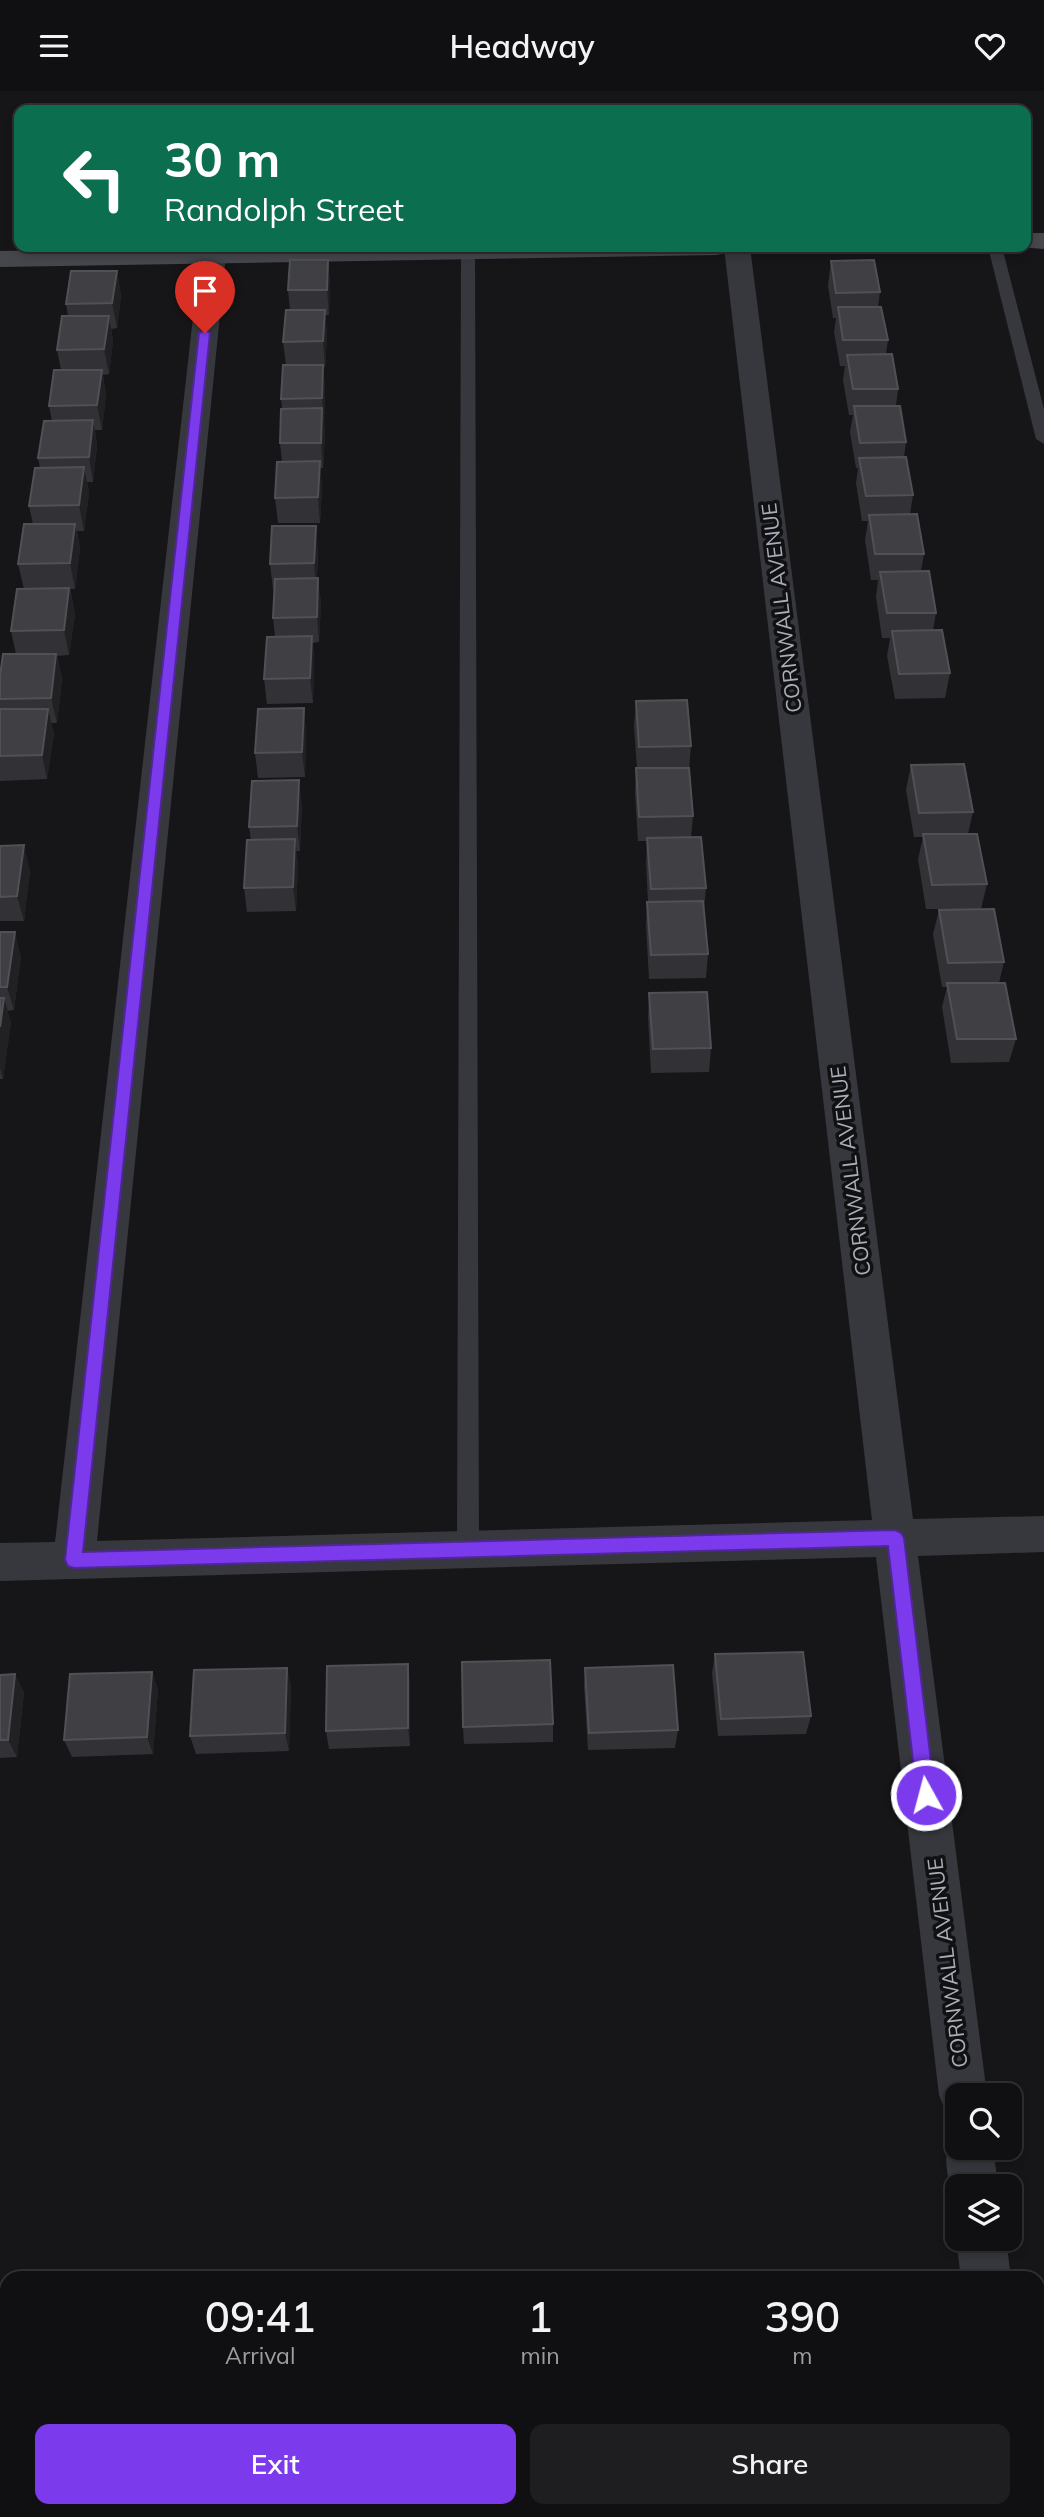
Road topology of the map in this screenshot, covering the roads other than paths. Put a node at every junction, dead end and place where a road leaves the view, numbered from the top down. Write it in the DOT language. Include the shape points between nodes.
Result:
graph roads {
  1 [pos="404,252"];
  2 [pos="468,252"];
  3 [pos="738,252"];
  4 [pos="996,252"];
  5 [pos="213,255"];
  6 [pos="0,259"];
  7 [pos="1044,439"];
  8 [pos="1044,1534"];
  9 [pos="895,1538"];
  10 [pos="468,1549"];
  11 [pos="74,1560"];
  12 [pos="0,1562"];
  13 [pos="962,2083"];
  14 [pos="983,2251"];
  15 [pos="985,2271"];
  1 -- 5 [label="street"];
  2 -- 10 [label="lane"];
  3 -- 9 [label="street, CORNWALL AVENUE"];
  4 -- 7 [label="lane"];
  5 -- 6 [label="street"];
  5 -- 11 [label="street"];
  8 -- 9 [label="street"];
  9 -- 10 [label="street"];
  9 -- 13 [label="street, CORNWALL AVENUE"];
  10 -- 11 [label="street"];
  11 -- 12 [label="street"];
  14 -- 15 [label="street"];
}
